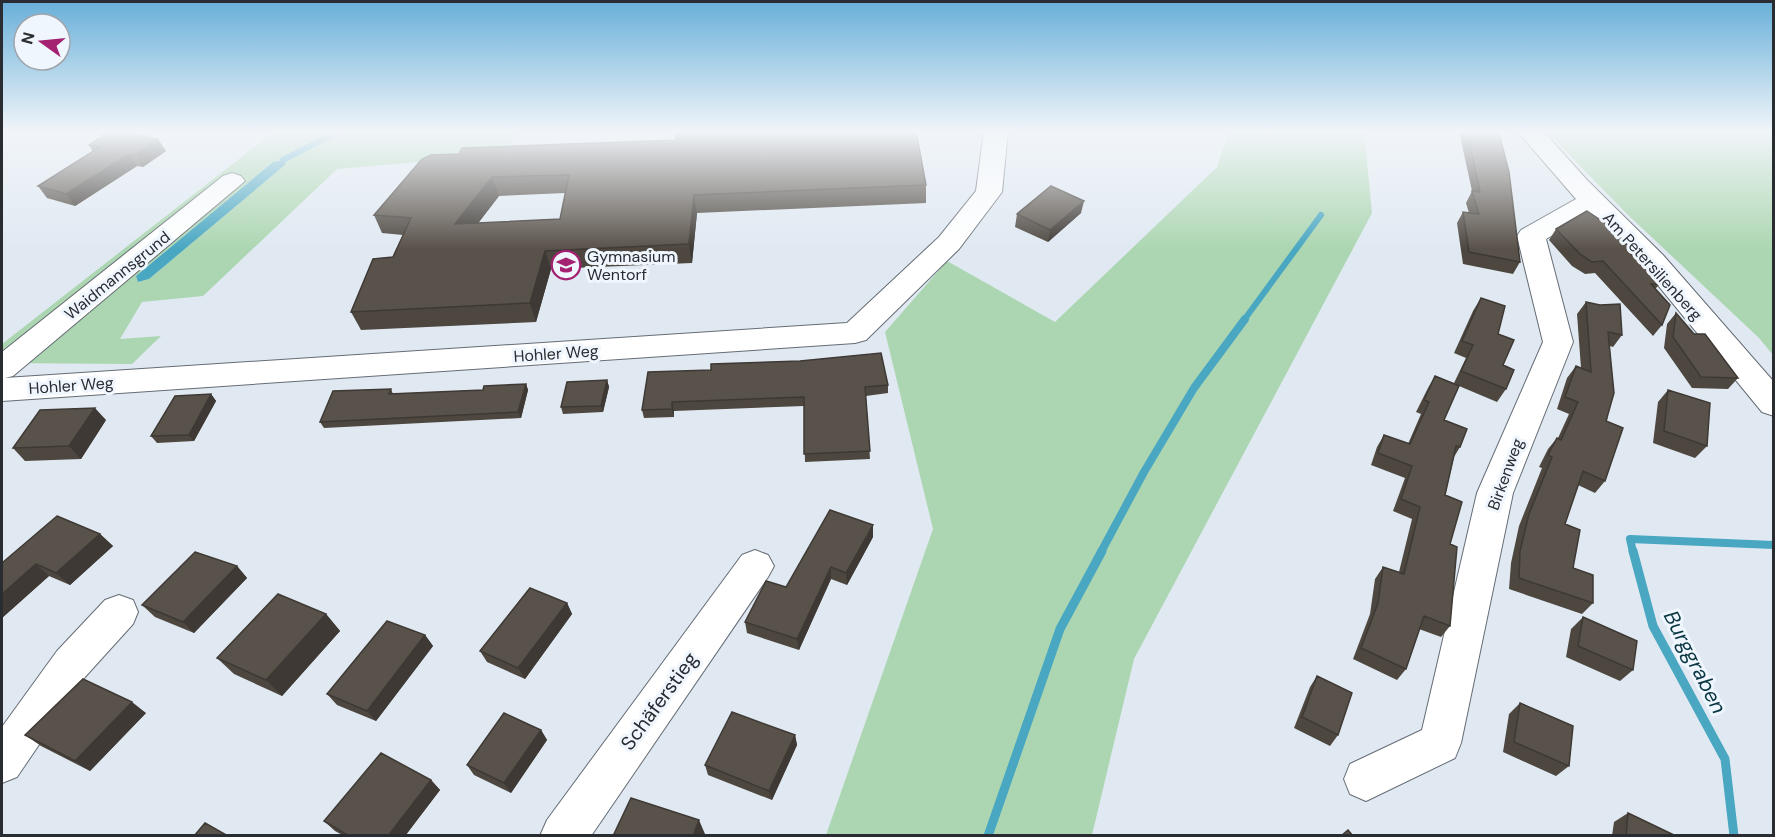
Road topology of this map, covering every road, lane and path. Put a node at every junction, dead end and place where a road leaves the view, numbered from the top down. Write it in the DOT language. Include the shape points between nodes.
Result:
graph roads {
  1 [pos="992,170"];
  2 [pos="1565,170"];
  3 [pos="232,181"];
  4 [pos="1593,201"];
  5 [pos="2,368"];
  6 [pos="2,390"];
  7 [pos="1773,404"];
  8 [pos="756,566"];
  9 [pos="118,612"];
  10 [pos="2,762"];
  11 [pos="1366,779"];
  12 [pos="563,836"];
  1 -- 6 [label="street, Hohler Weg" via="989,192 949,243 855,333"];
  2 -- 4 [label="street, Am Petersilienberg"];
  3 -- 5 [label="street, Waidmannsgrund"];
  4 -- 7 [label="street, Am Petersilienberg" via="1653,261"];
  4 -- 11 [label="street, Birkenweg" via="1531,236 1558,342 1495,493 1440,743"];
  8 -- 12 [label="street, Schäferstieg"];
  9 -- 10 [label="street" via="71,664"];
}
